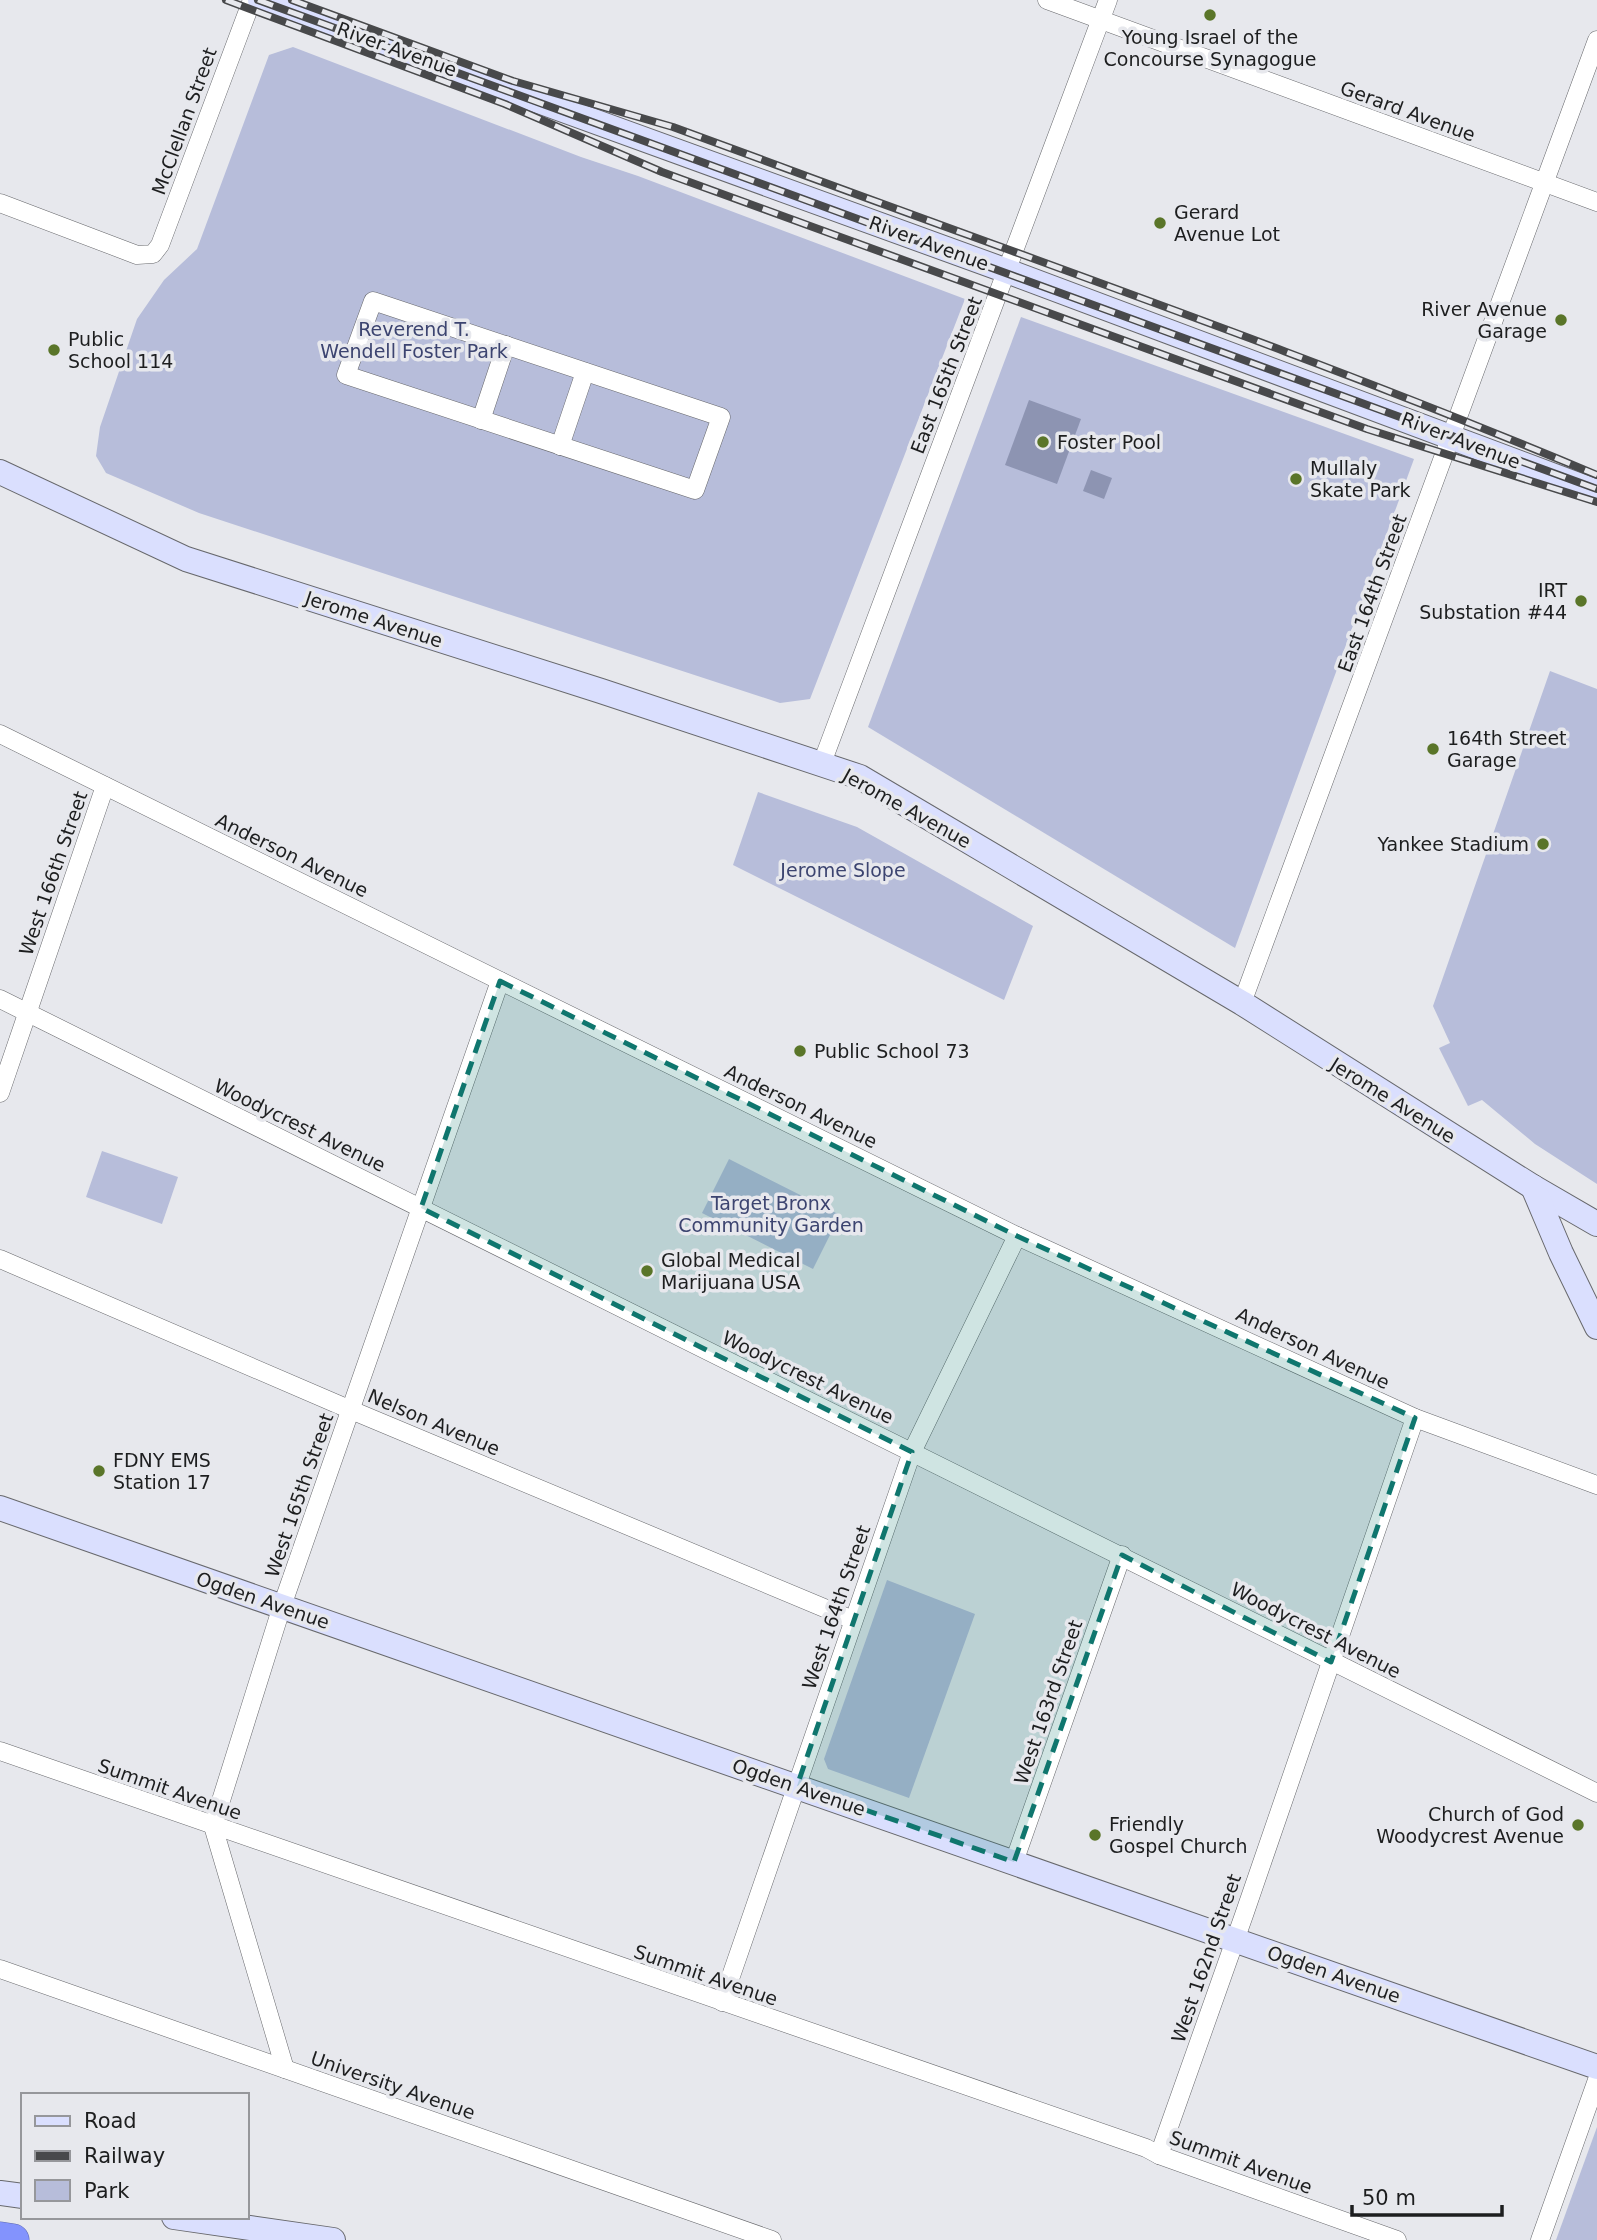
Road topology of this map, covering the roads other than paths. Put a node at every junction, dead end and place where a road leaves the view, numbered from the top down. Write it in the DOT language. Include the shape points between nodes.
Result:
graph roads {
  1 [pos="252,0"];
  2 [pos="260,0"];
  3 [pos="1047,0"];
  4 [pos="1108,0"];
  5 [pos="1101,20"];
  6 [pos="1597,40"];
  7 [pos="1545,183"];
  8 [pos="1597,202"];
  9 [pos="0,203"];
  10 [pos="1007,271"];
  11 [pos="506,345"];
  12 [pos="585,372"];
  13 [pos="481,420"];
  14 [pos="1452,437"];
  15 [pos="560,446"];
  16 [pos="0,472"];
  17 [pos="1597,492"];
  18 [pos="0,734"];
  19 [pos="822,763"];
  20 [pos="105,786"];
  21 [pos="500,981"];
  22 [pos="0,999"];
  23 [pos="1242,1003"];
  24 [pos="28,1013"];
  25 [pos="0,1093"];
  26 [pos="1533,1187"];
  27 [pos="421,1208"];
  28 [pos="1597,1224"];
  29 [pos="1017,1236"];
  30 [pos="0,1259"];
  31 [pos="1597,1327"];
  32 [pos="351,1410"];
  33 [pos="1415,1418"];
  34 [pos="912,1452"];
  35 [pos="1597,1485"];
  36 [pos="0,1508"];
  37 [pos="1122,1555"];
  38 [pos="282,1606"];
  39 [pos="853,1620"];
  40 [pos="1331,1662"];
  41 [pos="0,1751"];
  42 [pos="797,1786"];
  43 [pos="1597,1793"];
  44 [pos="213,1826"];
  45 [pos="1014,1862"];
  46 [pos="1235,1940"];
  47 [pos="0,1969"];
  48 [pos="722,2002"];
  49 [pos="1597,2067"];
  50 [pos="285,2069"];
  51 [pos="1597,2080"];
  52 [pos="1159,2155"];
  53 [pos="0,2193"];
  54 [pos="21,2196"];
  55 [pos="188,2219"];
  56 [pos="0,2238"];
  57 [pos="13,2240"];
  58 [pos="333,2240"];
  59 [pos="772,2240"];
  60 [pos="1397,2240"];
  61 [pos="1540,2240"];
  1 -- 9 [label="street, McClellan Street" via="153,254 136,255"];
  2 -- 10 [label="main road, River Avenue"];
  3 -- 5 [label="street, Gerard Avenue"];
  4 -- 5 [label="street, East 165th Street"];
  5 -- 7 [label="street, Gerard Avenue"];
  5 -- 10 [label="street, East 165th Street"];
  6 -- 7 [label="street, East 164th Street"];
  7 -- 8 [label="street, Gerard Avenue"];
  7 -- 14 [label="street, East 164th Street"];
  10 -- 14 [label="main road, River Avenue"];
  10 -- 19 [label="street, East 165th Street"];
  11 -- 12 [label="street"];
  11 -- 13 [label="street"];
  11 -- 13 [label="street" via="373,301 346,375"];
  12 -- 15 [label="street"];
  12 -- 15 [label="street" via="721,418 695,490"];
  13 -- 15 [label="street"];
  14 -- 17 [label="main road, River Avenue"];
  14 -- 23 [label="street, East 164th Street"];
  16 -- 19 [label="main road, Jerome Avenue" via="186,559"];
  18 -- 20 [label="street, Anderson Avenue"];
  19 -- 23 [label="main road, Jerome Avenue" via="860,777"];
  20 -- 21 [label="street, Anderson Avenue"];
  20 -- 24 [label="street, West 166th Street"];
  21 -- 27 [label="street, West 165th Street"];
  21 -- 29 [label="street, Anderson Avenue"];
  22 -- 24 [label="street, Woodycrest Avenue"];
  23 -- 26 [label="main road, Jerome Avenue"];
  24 -- 25 [label="street, West 166th Street"];
  24 -- 27 [label="street, Woodycrest Avenue"];
  26 -- 28 [label="main road, Jerome Avenue"];
  26 -- 31 [label="main road"];
  27 -- 32 [label="street, West 165th Street"];
  27 -- 34 [label="street, Woodycrest Avenue"];
  29 -- 33 [label="street, Anderson Avenue"];
  29 -- 34 [label="street, West 164th Street"];
  30 -- 32 [label="street, Nelson Avenue"];
  32 -- 38 [label="street, West 165th Street"];
  32 -- 39 [label="street, Nelson Avenue"];
  33 -- 35 [label="street, Anderson Avenue"];
  33 -- 40 [label="street, West 162nd Street"];
  34 -- 37 [label="street, Woodycrest Avenue"];
  34 -- 39 [label="street, West 164th Street"];
  36 -- 38 [label="main road, Ogden Avenue"];
  37 -- 40 [label="street, Woodycrest Avenue"];
  37 -- 45 [label="street, West 163rd Street"];
  38 -- 42 [label="main road, Ogden Avenue"];
  38 -- 44 [label="street, West 165th Street"];
  39 -- 42 [label="street, West 164th Street"];
  40 -- 43 [label="street, Woodycrest Avenue"];
  40 -- 46 [label="street, West 162nd Street"];
  41 -- 44 [label="street, Summit Avenue"];
  42 -- 45 [label="main road, Ogden Avenue"];
  42 -- 48 [label="street, West 164th Street"];
  44 -- 48 [label="street, Summit Avenue"];
  44 -- 50 [label="street"];
  45 -- 46 [label="main road, Ogden Avenue"];
  46 -- 49 [label="main road, Ogden Avenue"];
  46 -- 52 [label="street, West 162nd Street"];
  47 -- 50 [label="street, University Avenue"];
  48 -- 52 [label="street, Summit Avenue"];
  50 -- 59 [label="street, University Avenue"];
  51 -- 61 [label="street"];
  52 -- 60 [label="street, Summit Avenue"];
  53 -- 54 [label="main road"];
  55 -- 58 [label="main road"];
  56 -- 57 [label="highway"];
}
